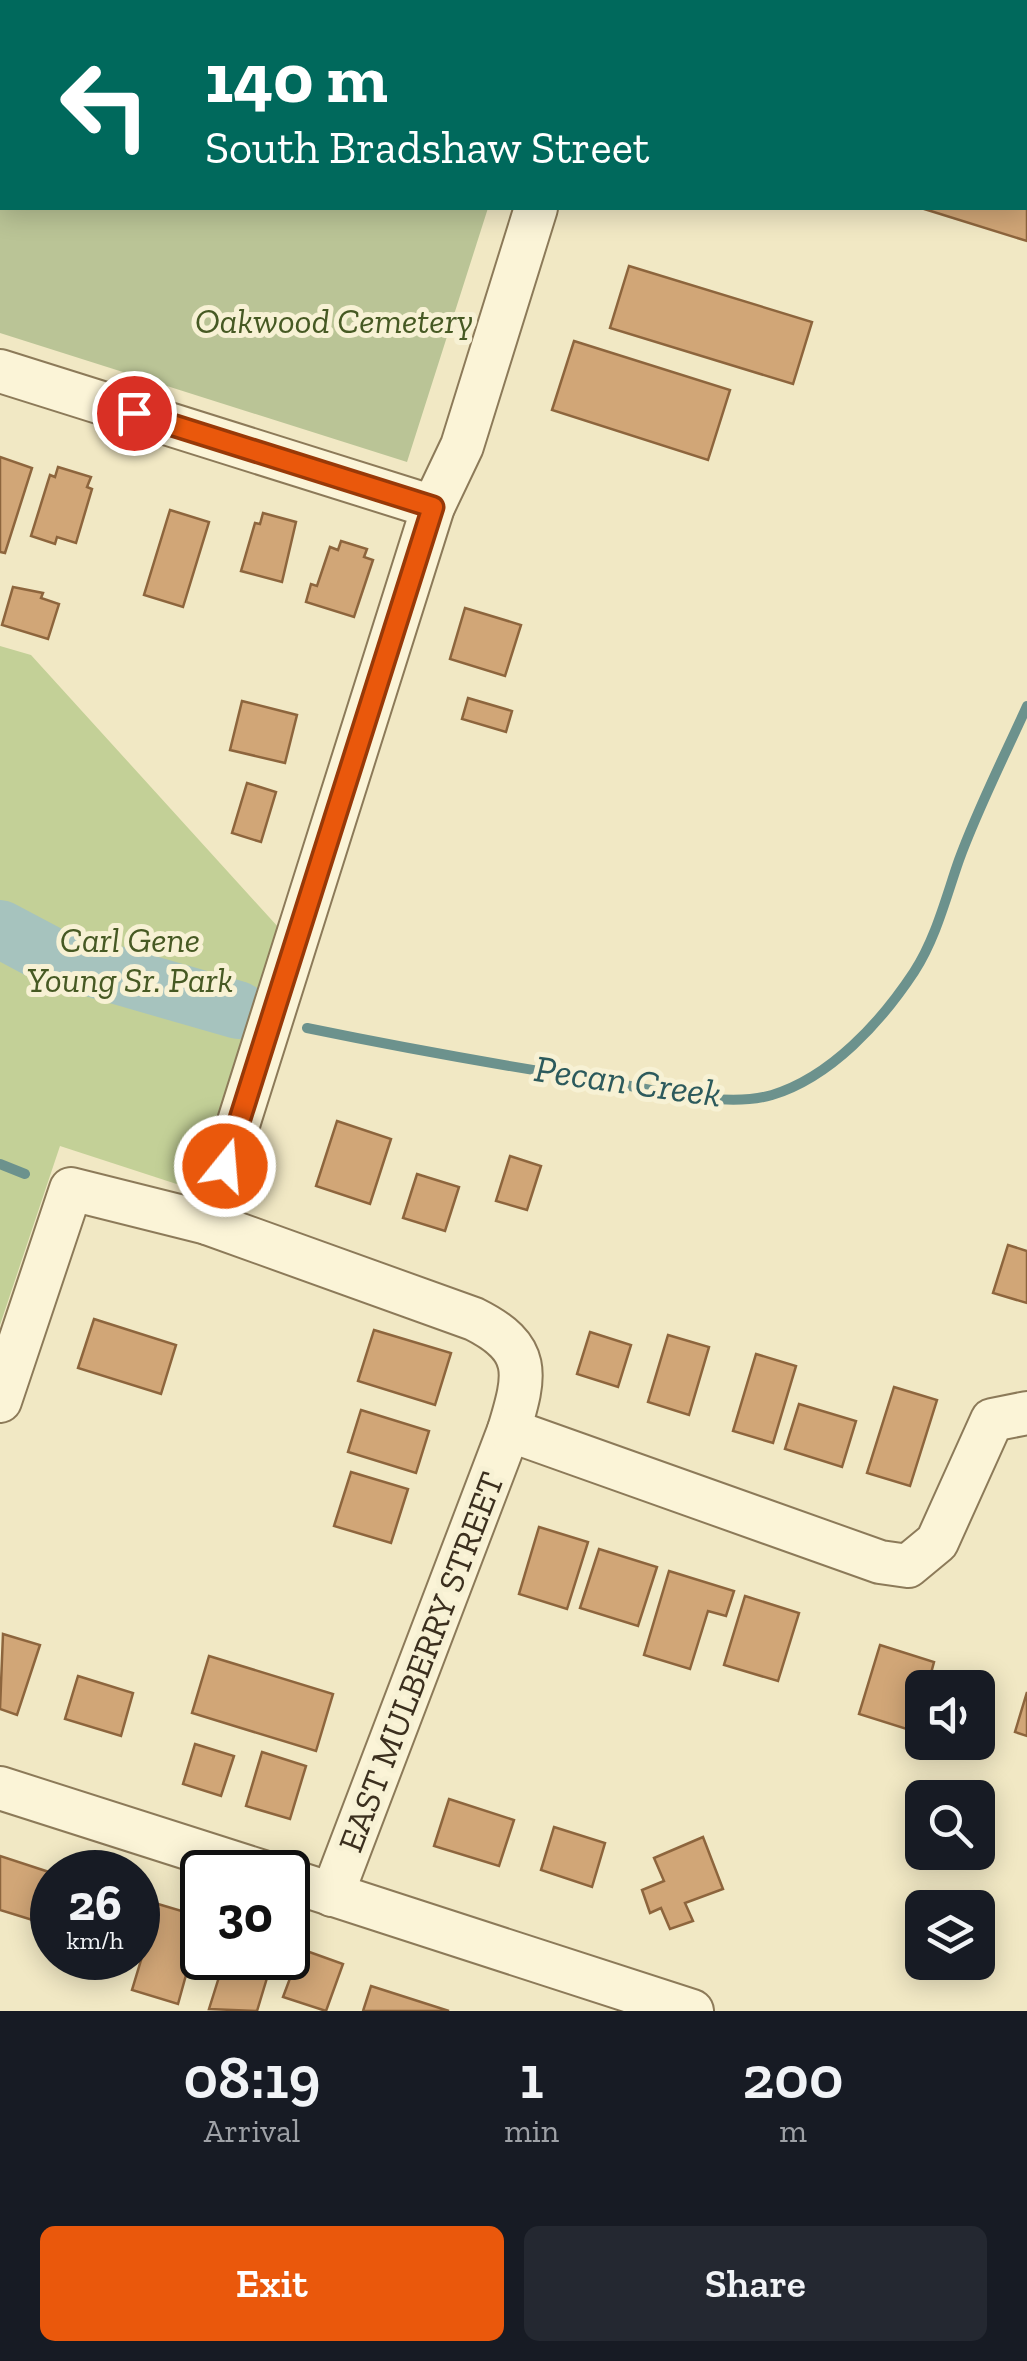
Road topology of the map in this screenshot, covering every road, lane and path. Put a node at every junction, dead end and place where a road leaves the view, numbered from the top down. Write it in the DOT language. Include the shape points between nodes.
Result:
graph roads {
  1 [pos="535,210"];
  2 [pos="0,371"];
  3 [pos="433,507"];
  4 [pos="207,1223"];
  5 [pos="0,1400"];
  6 [pos="1027,1412"];
  7 [pos="509,1430"];
  8 [pos="0,1788"];
  9 [pos="194,1850"];
  10 [pos="310,1888"];
  11 [pos="332,1895"];
  12 [pos="692,2011"];
  1 -- 3 [label="street" via="462,446"];
  2 -- 3 [label="street"];
  3 -- 4 [label="street"];
  4 -- 5 [label="street, EAST MULBERRY STREET" via="70,1189"];
  4 -- 7 [label="street, EAST MULBERRY STREET" via="499,1332 520,1357"];
  6 -- 7 [label="street" via="992,1420 937,1542 908,1566 880,1562"];
  7 -- 11 [label="street, EAST MULBERRY STREET"];
  8 -- 9 [label="street"];
  10 -- 11 [label="street"];
  11 -- 12 [label="street"];
}
